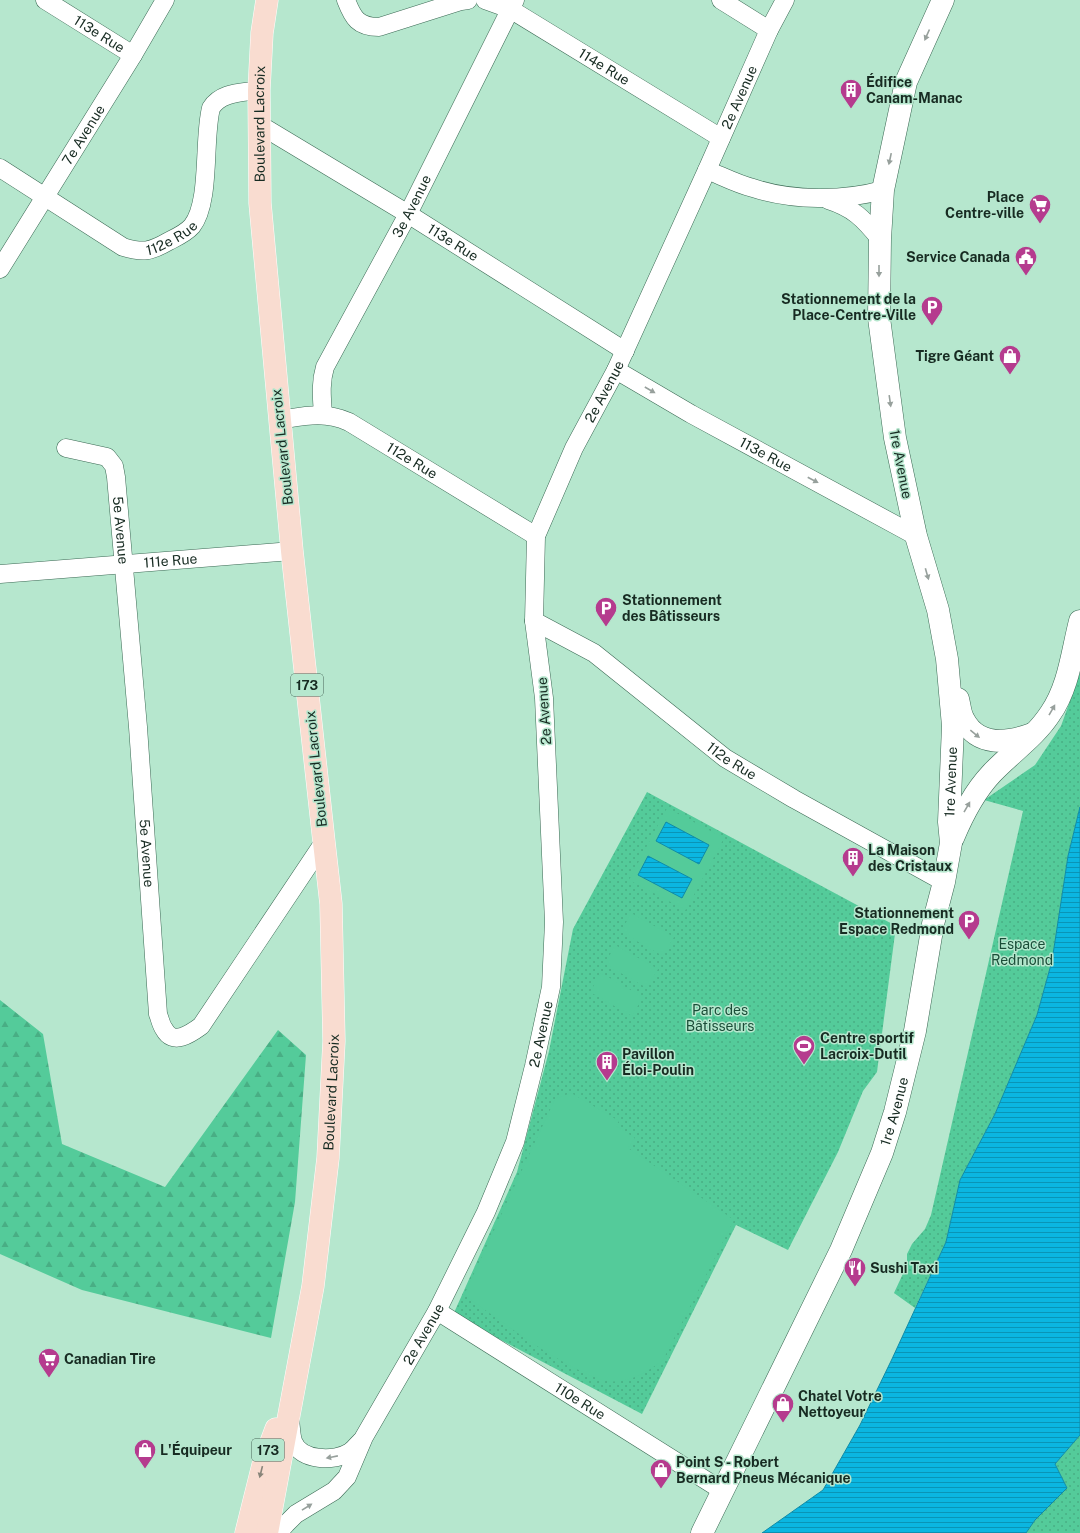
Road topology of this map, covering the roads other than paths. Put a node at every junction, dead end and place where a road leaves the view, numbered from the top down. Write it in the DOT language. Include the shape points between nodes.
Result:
graph roads {
  1 [pos="45,0"];
  2 [pos="165,0"];
  3 [pos="267,0"];
  4 [pos="346,0"];
  5 [pos="468,0"];
  6 [pos="486,0"];
  7 [pos="721,0"];
  8 [pos="785,0"];
  9 [pos="943,0"];
  10 [pos="513,5"];
  11 [pos="769,30"];
  12 [pos="133,55"];
  13 [pos="259,90"];
  14 [pos="260,125"];
  15 [pos="721,138"];
  16 [pos="0,168"];
  17 [pos="707,170"];
  18 [pos="883,190"];
  19 [pos="46,197"];
  20 [pos="819,197"];
  21 [pos="408,214"];
  22 [pos="880,239"];
  23 [pos="0,269"];
  24 [pos="625,351"];
  25 [pos="616,370"];
  26 [pos="323,415"];
  27 [pos="280,420"];
  28 [pos="66,448"];
  29 [pos="536,536"];
  30 [pos="916,536"];
  31 [pos="292,551"];
  32 [pos="124,564"];
  33 [pos="0,574"];
  34 [pos="534,621"];
  35 [pos="1080,621"];
  36 [pos="948,660"];
  37 [pos="1035,733"];
  38 [pos="324,842"];
  39 [pos="951,843"];
  40 [pos="944,882"];
  41 [pos="437,1310"];
  42 [pos="298,1370"];
  43 [pos="289,1412"];
  44 [pos="364,1437"];
  45 [pos="723,1491"];
  46 [pos="246,1533"];
  47 [pos="267,1533"];
  48 [pos="278,1533"];
  49 [pos="702,1533"];
  1 -- 12 [label="street, 113e Rue"];
  2 -- 12 [label="street, 7e Avenue"];
  3 -- 13 [label="main road, Boulevard Lacroix / 173"];
  4 -- 5 [label="street" via="350,12 357,21 379,27 461,0"];
  6 -- 10 [label="street, 114e Rue"];
  7 -- 11 [label="street"];
  8 -- 11 [label="street, 2e Avenue"];
  9 -- 18 [label="street, 1re Avenue, one-way" via="906,82"];
  10 -- 15 [label="street, 114e Rue"];
  10 -- 21 [label="street, 3e Avenue"];
  11 -- 15 [label="street, 2e Avenue"];
  12 -- 19 [label="street, 7e Avenue"];
  13 -- 14 [label="main road, Boulevard Lacroix / 173"];
  13 -- 19 [label="street, 112e Rue" via="222,96 215,101 211,108 202,203 192,225 184,233 159,247 146,251 123,247"];
  14 -- 21 [label="street, 113e Rue"];
  14 -- 27 [label="main road, Boulevard Lacroix / 173" via="260,203"];
  15 -- 17 [label="street, 2e Avenue"];
  16 -- 19 [label="street, 112e Rue"];
  17 -- 20 [label="street" via="753,188 782,195"];
  17 -- 24 [label="street, 2e Avenue"];
  18 -- 20 [label="street" via="865,195"];
  18 -- 22 [label="street, 1re Avenue"];
  19 -- 23 [label="street, 7e Avenue"];
  20 -- 22 [label="street" via="844,205 865,221"];
  21 -- 24 [label="street, 113e Rue"];
  21 -- 26 [label="street, 3e Avenue" via="325,367 321,389"];
  22 -- 30 [label="street, 1re Avenue, one-way" via="880,318 887,381 895,438"];
  24 -- 25 [label="street, 2e Avenue"];
  25 -- 29 [label="street, 2e Avenue" via="574,448"];
  25 -- 30 [label="street, 113e Rue, one-way" via="691,414"];
  26 -- 27 [label="street, 112e Rue"];
  26 -- 29 [label="street, 112e Rue" via="349,422"];
  27 -- 31 [label="main road, Boulevard Lacroix / 173"];
  28 -- 32 [label="street, 5e Avenue" via="107,457 114,466"];
  29 -- 34 [label="street, 2e Avenue"];
  30 -- 36 [label="street, 1re Avenue, one-way" via="938,610"];
  31 -- 32 [label="street, 111e Rue"];
  31 -- 38 [label="main road, Boulevard Lacroix / 173"];
  32 -- 33 [label="street, 111e Rue"];
  32 -- 38 [label="street, 5e Avenue" via="158,1014 164,1030 172,1037 181,1038 201,1026"];
  34 -- 40 [label="street, 112e Rue" via="594,653 725,758"];
  34 -- 41 [label="street, 2e Avenue" via="545,706 554,922 551,987 515,1142 486,1212"];
  37 -- 35 [label="street, one-way" via="1061,694"];
  36 -- 37 [label="street, one-way" via="963,720 972,732 982,739 999,741 1019,739"];
  36 -- 39 [label="street, 1re Avenue" via="953,726 949,822"];
  39 -- 37 [label="street, one-way" via="965,809 978,790 991,773"];
  38 -- 42 [label="main road, Boulevard Lacroix / 173" via="331,904 334,1041 328,1158 313,1286"];
  39 -- 40 [label="street, 1re Avenue"];
  40 -- 45 [label="street, 1re Avenue" via="933,924 915,1031 882,1153 841,1250"];
  41 -- 44 [label="street, 2e Avenue"];
  41 -- 45 [label="street, 110e Rue"];
  42 -- 43 [label="main road, Boulevard Lacroix"];
  42 -- 46 [label="main road, Boulevard Lacroix / 173, one-way" via="264,1461"];
  44 -- 43 [label="street, 2e Avenue, one-way" via="350,1452 330,1458 310,1456 298,1449 293,1441"];
  43 -- 47 [label="main road, Boulevard Lacroix"];
  48 -- 44 [label="street, 2e Avenue, one-way" via="296,1514 334,1491 347,1477"];
  45 -- 49 [label="street, 1re Avenue"];
}
